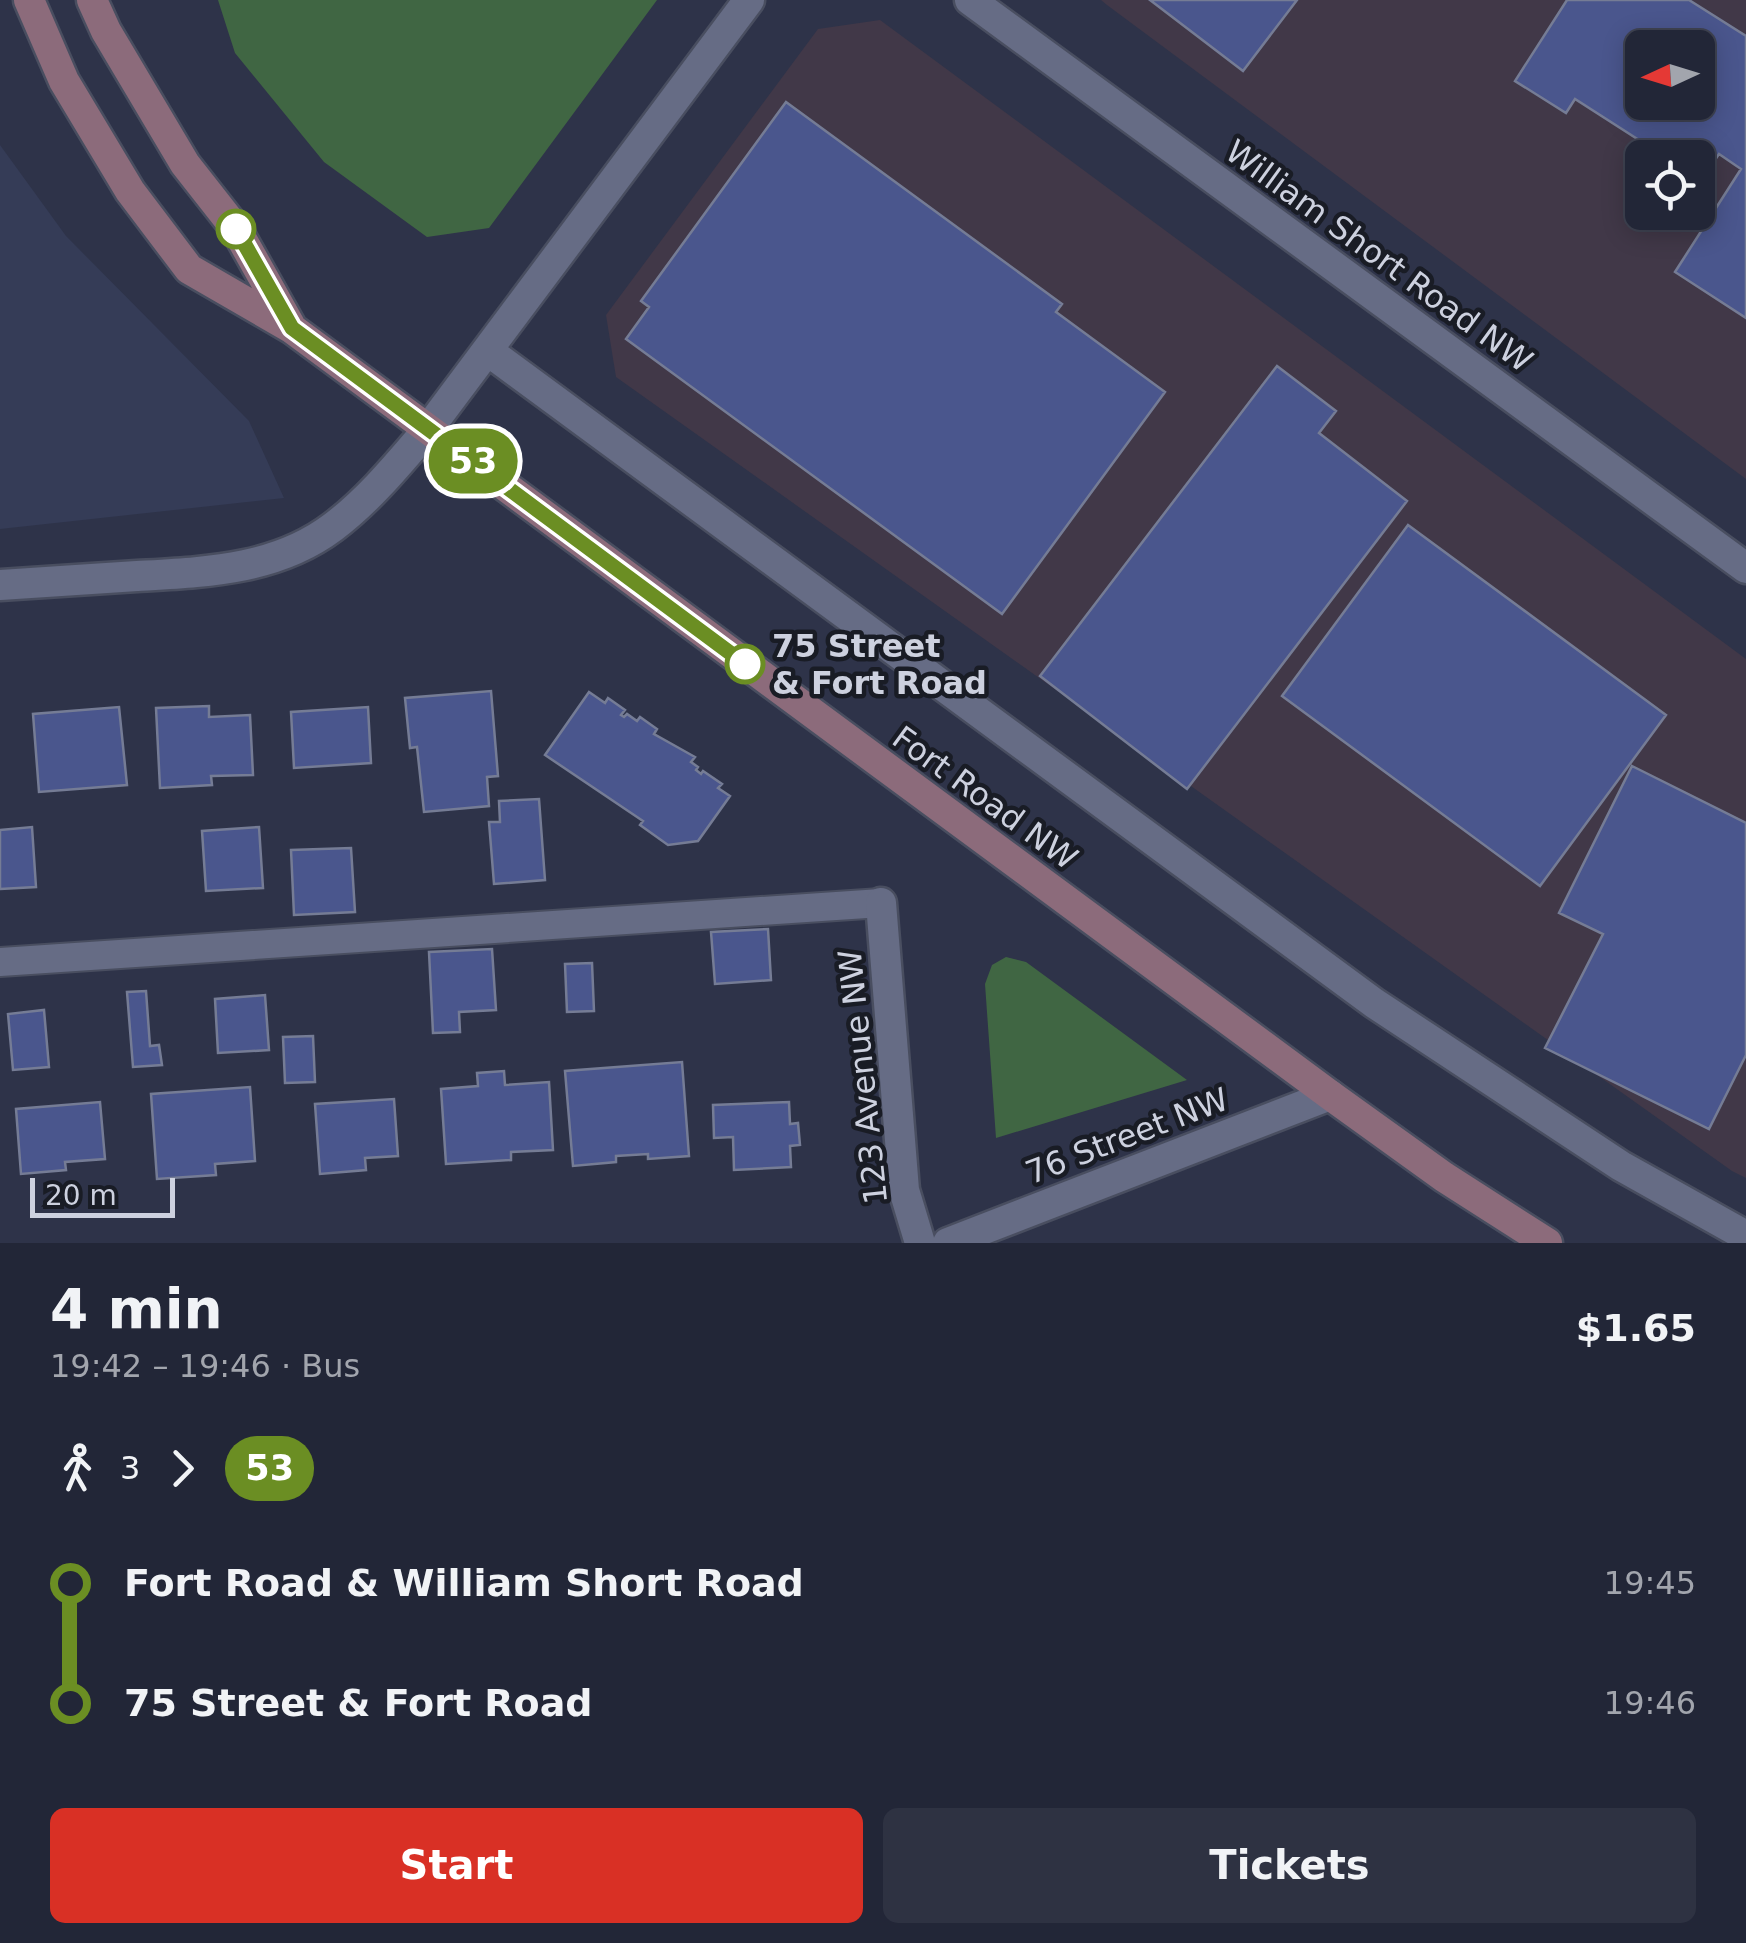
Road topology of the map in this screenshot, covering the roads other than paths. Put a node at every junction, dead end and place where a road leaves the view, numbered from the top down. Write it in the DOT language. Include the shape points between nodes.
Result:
graph roads {
  1 [pos="29,0"];
  2 [pos="92,0"];
  3 [pos="749,0"];
  4 [pos="970,0"];
  5 [pos="292,328"];
  6 [pos="488,351"];
  7 [pos="428,428"];
  8 [pos="1746,568"];
  9 [pos="0,585"];
  10 [pos="882,903"];
  11 [pos="0,962"];
  12 [pos="1330,1095"];
  13 [pos="1746,1236"];
  14 [pos="920,1243"];
  15 [pos="948,1243"];
  16 [pos="1547,1243"];
  1 -- 5 [label="street, Fort Road NW" via="64,80 130,191 189,269"];
  2 -- 5 [label="street, Fort Road NW" via="185,164 236,229"];
  3 -- 6 [label="street"];
  4 -- 8 [label="street, William Short Road NW"];
  5 -- 7 [label="street, Fort Road NW"];
  6 -- 7 [label="street"];
  6 -- 13 [label="street" via="1374,1002 1621,1166"];
  7 -- 9 [label="street" via="332,528 256,564"];
  7 -- 12 [label="street, Fort Road NW"];
  10 -- 11 [label="lane"];
  10 -- 14 [label="street, 123 Avenue NW" via="904,1190"];
  12 -- 15 [label="street, 76 Street NW"];
  12 -- 16 [label="street, Fort Road NW"];
}
